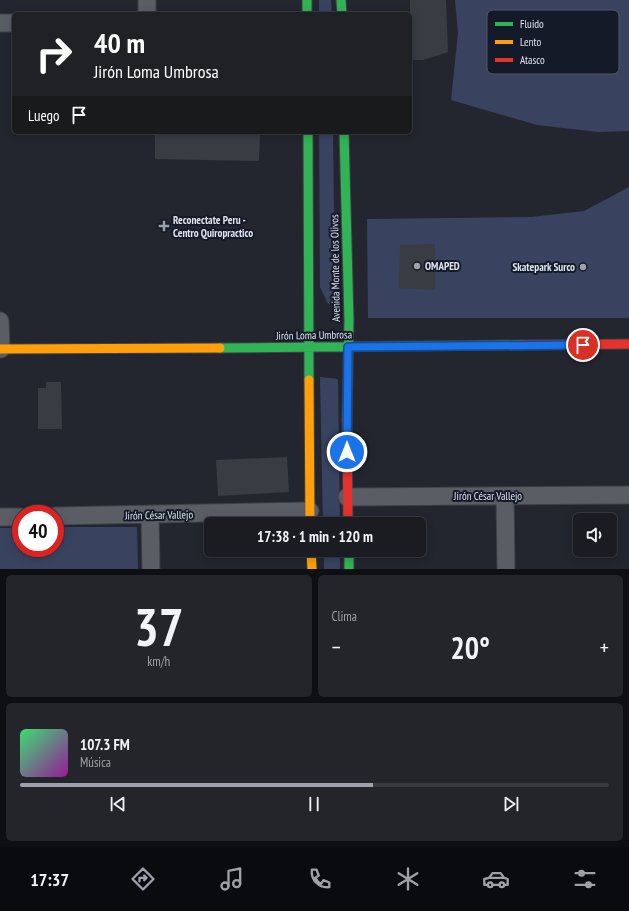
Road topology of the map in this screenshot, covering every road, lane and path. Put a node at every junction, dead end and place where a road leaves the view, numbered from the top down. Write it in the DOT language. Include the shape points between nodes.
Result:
graph roads {
  1 [pos="146,0"];
  2 [pos="307,0"];
  3 [pos="342,0"];
  4 [pos="147,12"];
  5 [pos="307,12"];
  6 [pos="342,12"];
  7 [pos="0,23"];
  8 [pos="12,23"];
  9 [pos="308,134"];
  10 [pos="344,134"];
  11 [pos="0,321"];
  12 [pos="629,344"];
  13 [pos="310,347"];
  14 [pos="348,347"];
  15 [pos="0,349"];
  16 [pos="629,495"];
  17 [pos="347,496"];
  18 [pos="505,496"];
  19 [pos="150,515"];
  20 [pos="64,516"];
  21 [pos="0,517"];
  22 [pos="12,517"];
  23 [pos="310,517"];
  24 [pos="348,517"];
  25 [pos="311,557"];
  26 [pos="349,557"];
  27 [pos="151,569"];
  28 [pos="312,569"];
  29 [pos="349,569"];
  30 [pos="506,569"];
  1 -- 4 [label="street"];
  2 -- 5 [label="street"];
  3 -- 6 [label="street"];
  7 -- 8 [label="street"];
  9 -- 13 [label="street"];
  10 -- 14 [label="street, Avenida Monte de los Olivos"];
  11 -- 15 [label="street"];
  12 -- 14 [label="street, Jirón Loma Umbrosa"];
  13 -- 14 [label="street, Jirón Loma Umbrosa"];
  13 -- 15 [label="street, Jirón Loma Umbrosa"];
  13 -- 23 [label="street"];
  14 -- 17 [label="street, Avenida Monte de los Olivos"];
  16 -- 18 [label="street, Jirón César Vallejo"];
  17 -- 18 [label="street, Jirón César Vallejo"];
  17 -- 24 [label="street, Avenida Monte de los Olivos"];
  18 -- 30 [label="street"];
  19 -- 20 [label="street, Jirón César Vallejo"];
  19 -- 23 [label="street, Jirón César Vallejo"];
  19 -- 27 [label="street"];
  21 -- 22 [label="street"];
  25 -- 28 [label="street"];
  26 -- 29 [label="street"];
}
